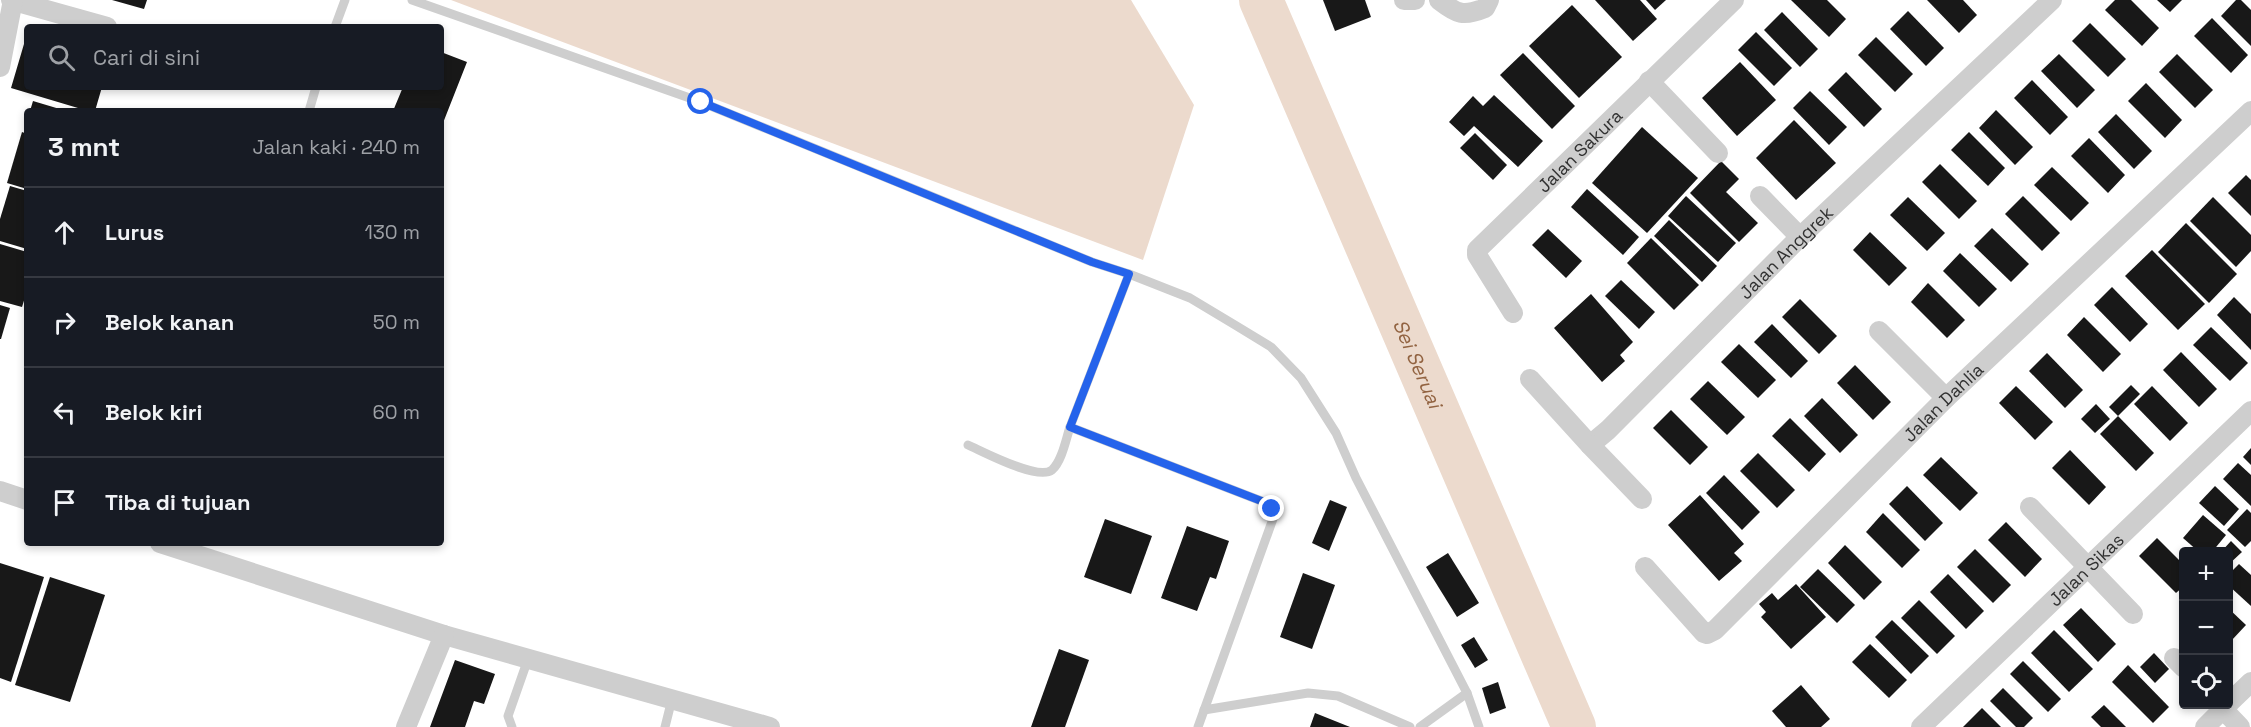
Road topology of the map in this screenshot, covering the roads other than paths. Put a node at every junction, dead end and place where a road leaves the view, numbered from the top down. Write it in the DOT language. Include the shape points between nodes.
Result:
graph roads {
  1 [pos="12,0"];
  2 [pos="345,0"];
  3 [pos="412,0"];
  4 [pos="1404,0"];
  5 [pos="1415,0"];
  6 [pos="1439,0"];
  7 [pos="1489,0"];
  8 [pos="1734,0"];
  9 [pos="2052,0"];
  10 [pos="96,24"];
  11 [pos="336,24"];
  12 [pos="0,67"];
  13 [pos="1649,81"];
  14 [pos="315,90"];
  15 [pos="310,108"];
  16 [pos="2251,111"];
  17 [pos="1718,153"];
  18 [pos="1760,196"];
  19 [pos="1800,237"];
  20 [pos="1129,274"];
  21 [pos="1513,313"];
  22 [pos="1879,331"];
  23 [pos="1530,379"];
  24 [pos="1946,398"];
  25 [pos="2251,411"];
  26 [pos="1070,427"];
  27 [pos="968,445"];
  28 [pos="1590,445"];
  29 [pos="0,492"];
  30 [pos="24,499"];
  31 [pos="1642,499"];
  32 [pos="2030,507"];
  33 [pos="169,546"];
  34 [pos="1645,567"];
  35 [pos="2089,567"];
  36 [pos="2133,614"];
  37 [pos="444,635"];
  38 [pos="528,658"];
  39 [pos="2251,682"];
  40 [pos="1467,693"];
  41 [pos="2233,698"];
  42 [pos="672,699"];
  43 [pos="2221,709"];
  44 [pos="2226,709"];
  45 [pos="1204,710"];
  46 [pos="406,727"];
  47 [pos="512,727"];
  48 [pos="664,727"];
  49 [pos="770,727"];
  50 [pos="1198,727"];
  51 [pos="1410,727"];
  52 [pos="1420,727"];
  53 [pos="1479,727"];
  54 [pos="1921,727"];
  55 [pos="2205,727"];
  56 [pos="2240,727"];
  1 -- 10 [label="street"];
  1 -- 12 [label="street"];
  2 -- 11 [label="lane"];
  3 -- 20 [label="lane" via="701,102"];
  4 -- 5 [label="street"];
  6 -- 7 [label="street" via="1454,12 1470,14 1485,8"];
  8 -- 13 [label="street, Jalan Sakura"];
  9 -- 19 [label="street, Jalan Anggrek"];
  13 -- 17 [label="street"];
  13 -- 21 [label="street, Jalan Sakura" via="1477,250"];
  14 -- 15 [label="lane"];
  16 -- 24 [label="street, Jalan Dahlia"];
  18 -- 19 [label="street"];
  19 -- 28 [label="street, Jalan Anggrek"];
  20 -- 26 [label="lane"];
  20 -- 40 [label="lane" via="1190,298 1235,324 1271,347 1301,378 1336,433"];
  22 -- 24 [label="street"];
  23 -- 28 [label="street"];
  24 -- 34 [label="street, Jalan Dahlia" via="1711,632 1704,633"];
  25 -- 35 [label="street, Jalan Sikas"];
  26 -- 27 [label="lane" via="1056,465 1044,473 1032,472"];
  26 -- 45 [label="lane" via="1264,502 1272,509 1272,526"];
  28 -- 31 [label="street"];
  29 -- 30 [label="street"];
  32 -- 35 [label="street"];
  33 -- 37 [label="street"];
  35 -- 36 [label="street"];
  35 -- 54 [label="street, Jalan Sikas"];
  37 -- 38 [label="street"];
  37 -- 46 [label="street"];
  38 -- 42 [label="street"];
  38 -- 47 [label="lane" via="508,716"];
  39 -- 41 [label="street"];
  40 -- 52 [label="lane"];
  40 -- 53 [label="lane"];
  42 -- 48 [label="lane"];
  42 -- 49 [label="street"];
  43 -- 55 [label="street"];
  44 -- 56 [label="street"];
  45 -- 50 [label="lane"];
  45 -- 51 [label="lane" via="1308,693 1338,696"];
}
